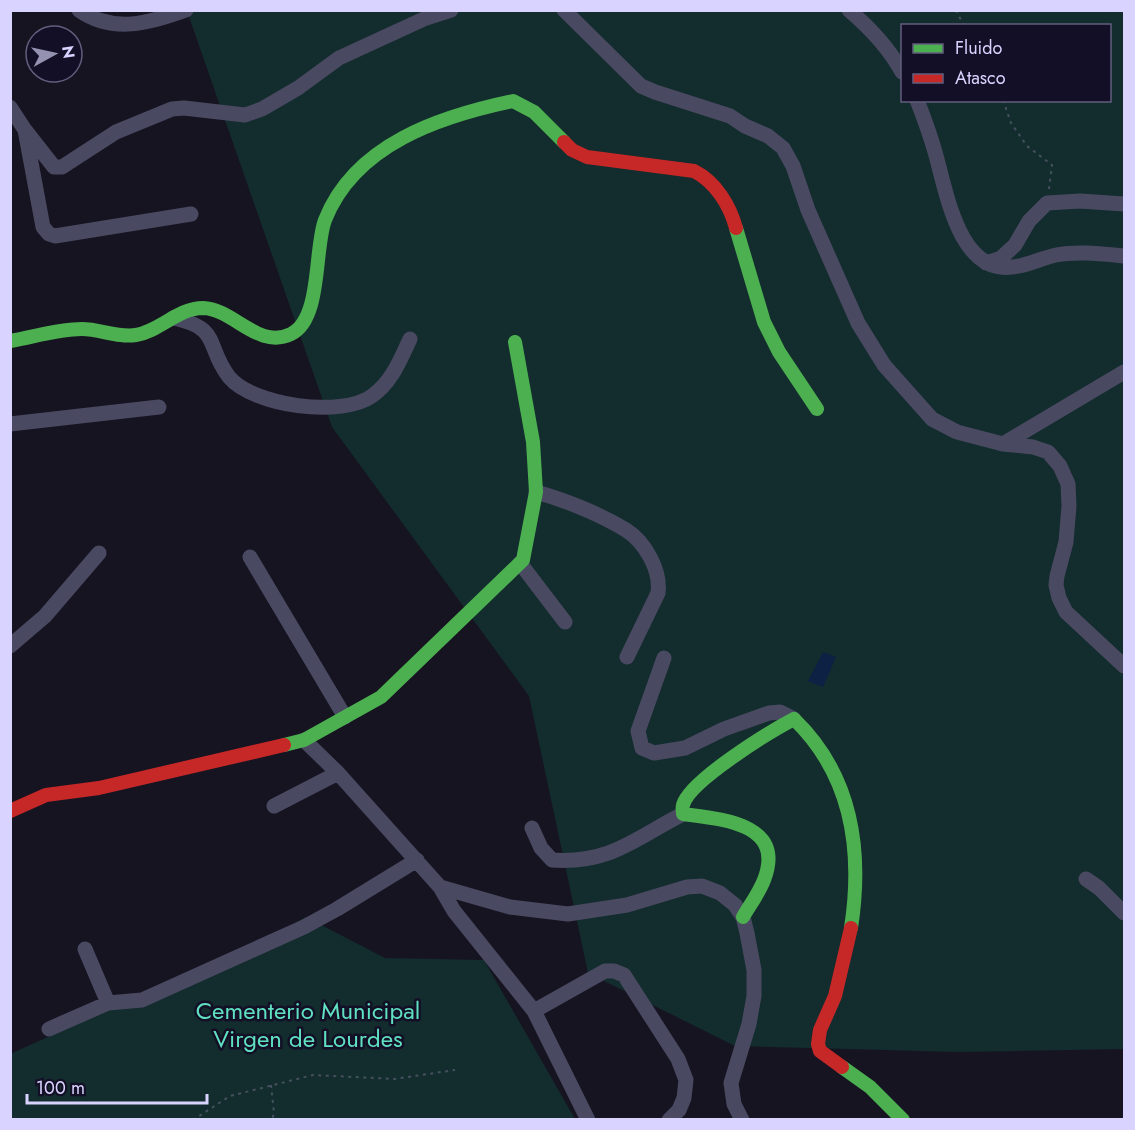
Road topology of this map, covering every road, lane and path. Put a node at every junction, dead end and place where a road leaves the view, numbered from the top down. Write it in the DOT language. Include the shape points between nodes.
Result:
graph roads {
  1 [pos="79,10"];
  2 [pos="186,10"];
  3 [pos="451,10"];
  4 [pos="564,10"];
  5 [pos="849,10"];
  6 [pos="957,10"];
  7 [pos="963,24"];
  8 [pos="901,68"];
  9 [pos="918,102"];
  10 [pos="1004,102"];
  11 [pos="10,107"];
  12 [pos="25,130"];
  13 [pos="1047,203"];
  14 [pos="1125,204"];
  15 [pos="191,214"];
  16 [pos="1125,256"];
  17 [pos="986,262"];
  18 [pos="172,318"];
  19 [pos="410,339"];
  20 [pos="10,341"];
  21 [pos="515,342"];
  22 [pos="1125,372"];
  23 [pos="159,407"];
  24 [pos="817,409"];
  25 [pos="10,424"];
  26 [pos="1003,444"];
  27 [pos="536,492"];
  28 [pos="99,553"];
  29 [pos="250,557"];
  30 [pos="520,563"];
  31 [pos="565,622"];
  32 [pos="10,646"];
  33 [pos="627,657"];
  34 [pos="664,658"];
  35 [pos="1125,666"];
  36 [pos="345,717"];
  37 [pos="794,719"];
  38 [pos="304,740"];
  39 [pos="338,773"];
  40 [pos="274,806"];
  41 [pos="10,811"];
  42 [pos="683,814"];
  43 [pos="532,828"];
  44 [pos="417,860"];
  45 [pos="1086,879"];
  46 [pos="440,887"];
  47 [pos="1125,913"];
  48 [pos="742,917"];
  49 [pos="85,949"];
  50 [pos="108,1003"];
  51 [pos="534,1011"];
  52 [pos="49,1029"];
  53 [pos="455,1070"];
  54 [pos="271,1085"];
  55 [pos="193,1119"];
  56 [pos="272,1119"];
  57 [pos="588,1119"];
  58 [pos="669,1119"];
  59 [pos="742,1119"];
  60 [pos="903,1119"];
  1 -- 2 [label="street" via="91,19 114,24 151,23"];
  3 -- 12 [label="street" via="339,58 262,109 245,115 172,109 116,132 62,167 54,167"];
  4 -- 26 [label="street" via="641,86 730,116 783,148 858,323 884,365 932,418 957,432"];
  5 -- 8 [label="street" via="875,34"];
  6 -- 7 [label="path"];
  9 -- 17 [label="street" via="954,221"];
  10 -- 13 [label="path" via="1011,123 1027,146 1052,165"];
  11 -- 12 [label="street"];
  12 -- 15 [label="street" via="43,227 49,234"];
  13 -- 14 [label="street"];
  13 -- 17 [label="street" via="1001,258"];
  16 -- 17 [label="street" via="1057,255 1012,267 993,267"];
  18 -- 19 [label="street" via="202,328 230,377 243,388 275,402 309,408 336,408 371,397 391,378"];
  18 -- 20 [label="street" via="136,335 80,329"];
  18 -- 24 [label="street" via="201,308 218,310 267,338 288,336 301,328 308,311 324,221 354,175 417,129 513,101 534,112 572,150 587,157 694,171 706,177 731,210 764,322"];
  21 -- 27 [label="street" via="533,442"];
  22 -- 26 [label="street"];
  23 -- 25 [label="street"];
  26 -- 35 [label="street" via="1048,452 1060,466 1068,483 1069,506 1066,543 1056,585 1059,598 1066,612"];
  27 -- 30 [label="street"];
  27 -- 33 [label="street" via="564,500 626,530 637,539 657,572 658,593"];
  28 -- 32 [label="street" via="45,616"];
  29 -- 36 [label="street"];
  30 -- 31 [label="street"];
  30 -- 36 [label="street" via="381,697"];
  34 -- 37 [label="street" via="638,731 642,748 654,753 686,748 769,713 780,712"];
  36 -- 38 [label="street"];
  37 -- 42 [label="street" via="752,744 701,784 683,805"];
  37 -- 60 [label="street" via="828,759 846,800 856,855 854,907 839,983 818,1044 820,1051 870,1088"];
  38 -- 39 [label="street"];
  38 -- 41 [label="street" via="99,788 46,795"];
  39 -- 40 [label="street"];
  39 -- 44 [label="street"];
  42 -- 43 [label="street" via="613,853 569,861 552,860"];
  42 -- 48 [label="street" via="742,824 761,836 767,849 765,878"];
  44 -- 46 [label="street"];
  44 -- 50 [label="street" via="304,927 142,999"];
  45 -- 47 [label="street"];
  46 -- 48 [label="street" via="510,907 568,914 627,905 702,886 720,892"];
  46 -- 51 [label="street" via="454,911"];
  48 -- 59 [label="street" via="754,970 754,996 731,1083 734,1104"];
  49 -- 50 [label="street"];
  50 -- 52 [label="street"];
  51 -- 57 [label="street"];
  51 -- 58 [label="street" via="605,971 624,975 678,1059 686,1080 679,1110"];
  53 -- 54 [label="path" via="394,1079 313,1075"];
  54 -- 55 [label="path" via="230,1096"];
  54 -- 56 [label="path"];
}
